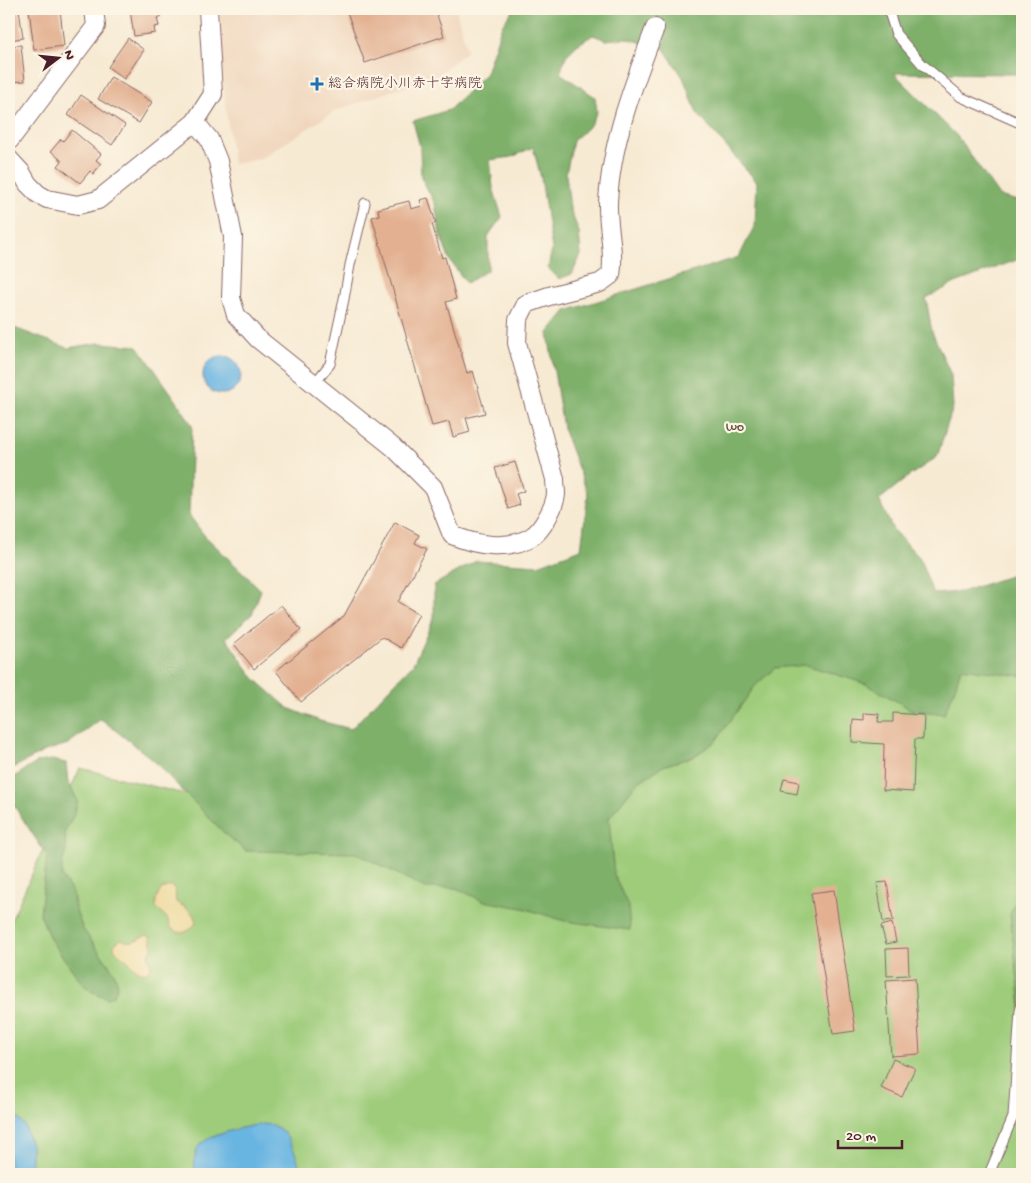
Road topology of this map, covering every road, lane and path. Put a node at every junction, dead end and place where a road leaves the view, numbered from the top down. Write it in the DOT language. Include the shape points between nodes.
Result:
graph roads {
  1 [pos="94,9"];
  2 [pos="208,9"];
  3 [pos="888,9"];
  4 [pos="655,28"];
  5 [pos="195,122"];
  6 [pos="1022,124"];
  7 [pos="9,142"];
  8 [pos="9,159"];
  9 [pos="365,203"];
  10 [pos="315,383"];
  11 [pos="1022,1003"];
  12 [pos="989,1174"];
  1 -- 7 [label="street" via="96,26"];
  2 -- 5 [label="street" via="213,94"];
  3 -- 6 [label="lane" via="896,34 922,64 961,97"];
  4 -- 10 [label="street" via="632,90 616,150 608,203 613,262 611,275 600,283 526,304 518,320 517,343 555,479 556,496 550,512 532,537 513,544 495,545 452,535 433,486"];
  5 -- 8 [label="street" via="98,200 78,205 38,194"];
  5 -- 10 [label="street" via="209,139 218,161 233,237 232,298 236,316 258,339"];
  9 -- 10 [label="lane" via="330,364"];
  11 -- 12 [label="lane" via="1012,1117"];
}
